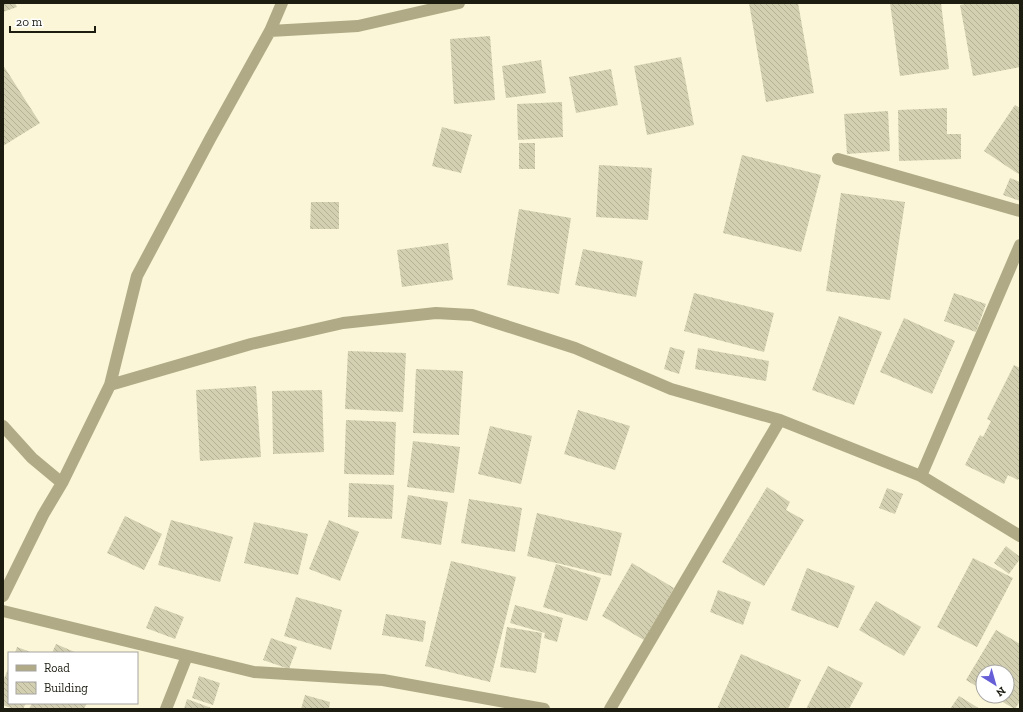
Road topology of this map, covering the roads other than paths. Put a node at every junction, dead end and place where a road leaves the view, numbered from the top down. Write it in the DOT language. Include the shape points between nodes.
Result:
graph roads {
  1 [pos="282,3"];
  2 [pos="460,3"];
  3 [pos="270,31"];
  4 [pos="838,159"];
  5 [pos="1020,211"];
  6 [pos="1020,245"];
  7 [pos="110,385"];
  8 [pos="780,420"];
  9 [pos="3,426"];
  10 [pos="921,476"];
  11 [pos="62,483"];
  12 [pos="1020,536"];
  13 [pos="3,596"];
  14 [pos="3,611"];
  15 [pos="187,656"];
  16 [pos="166,709"];
  17 [pos="544,709"];
  18 [pos="610,709"];
  1 -- 3 [label="street"];
  2 -- 3 [label="street" via="358,26"];
  3 -- 7 [label="street" via="137,276"];
  4 -- 5 [label="street"];
  6 -- 10 [label="street"];
  7 -- 8 [label="street" via="251,344 343,323 436,313 479,317 576,348 671,389"];
  7 -- 11 [label="street"];
  8 -- 10 [label="street"];
  8 -- 18 [label="street"];
  9 -- 11 [label="street" via="32,458"];
  10 -- 12 [label="street"];
  11 -- 13 [label="street" via="43,515"];
  14 -- 15 [label="street"];
  15 -- 16 [label="street"];
  15 -- 17 [label="street" via="254,672 383,680"];
}
